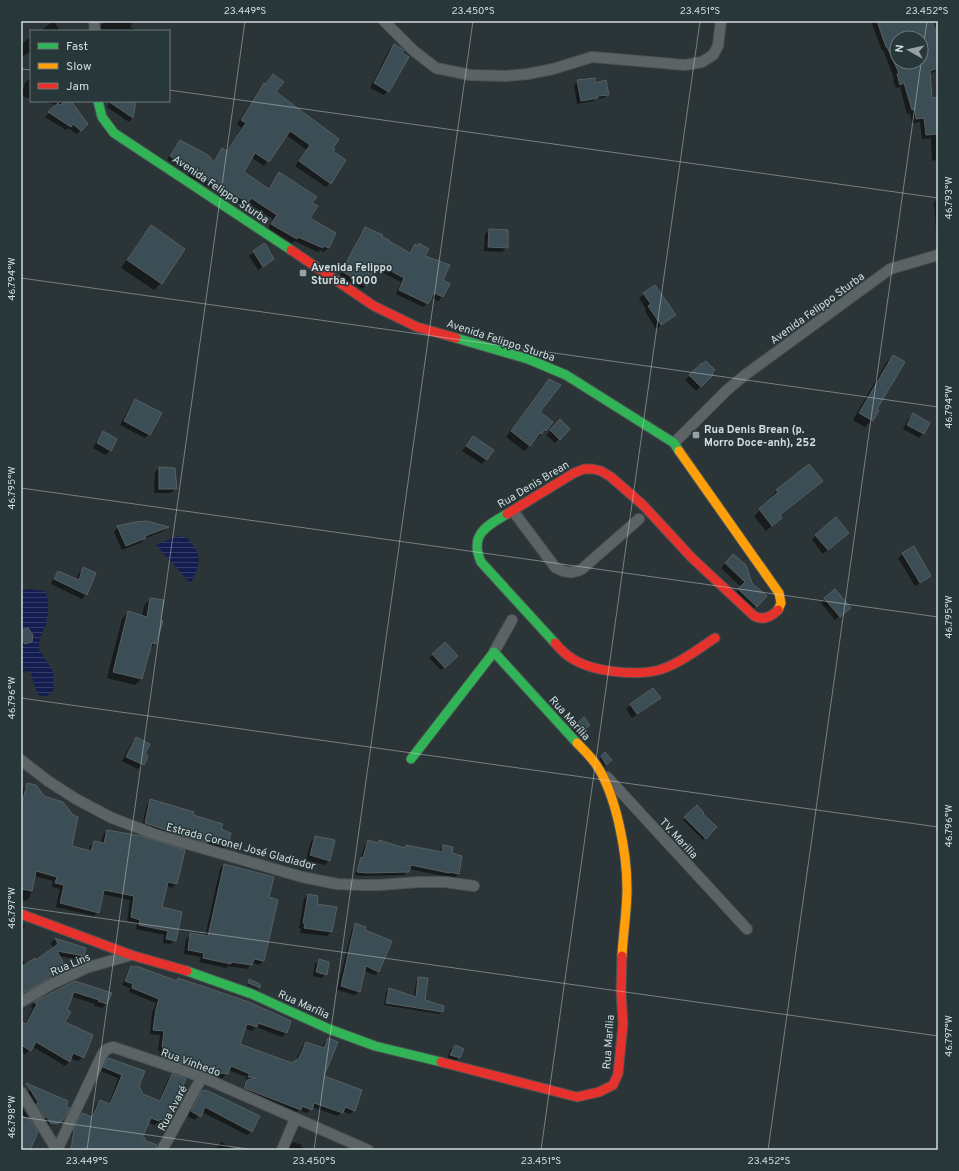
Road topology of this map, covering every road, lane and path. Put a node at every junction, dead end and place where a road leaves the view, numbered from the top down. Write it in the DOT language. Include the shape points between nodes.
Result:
graph roads {
  1 [pos="384,21"];
  2 [pos="721,21"];
  3 [pos="98,102"];
  4 [pos="938,255"];
  5 [pos="674,443"];
  6 [pos="513,511"];
  7 [pos="639,519"];
  8 [pos="512,620"];
  9 [pos="715,638"];
  10 [pos="494,652"];
  11 [pos="411,759"];
  12 [pos="21,760"];
  13 [pos="595,763"];
  14 [pos="474,886"];
  15 [pos="21,914"];
  16 [pos="747,929"];
  17 [pos="131,955"];
  18 [pos="21,1002"];
  19 [pos="202,1078"];
  20 [pos="21,1092"];
  21 [pos="295,1119"];
  22 [pos="57,1150"];
  23 [pos="162,1150"];
  24 [pos="282,1150"];
  25 [pos="368,1150"];
  1 -- 2 [label="street" via="414,52 436,68 470,75 505,76 528,74 592,58 685,65 702,62 713,55 718,46"];
  3 -- 5 [label="street, Avenida Felippo Sturba" via="102,117 114,133 374,306 417,327 528,359 566,375"];
  4 -- 5 [label="street, Avenida Felippo Sturba" via="890,269 745,375"];
  5 -- 6 [label="street, Rua Denis Brean" via="780,593 780,606 773,614 759,619 754,616 692,558 643,505 601,471 584,469 574,472"];
  6 -- 7 [label="street" via="555,567 568,573 582,569"];
  6 -- 9 [label="street, Rua Denis Brean" via="486,526 479,536 477,555 560,648 575,660 590,667 612,671 660,670"];
  8 -- 10 [label="street"];
  10 -- 11 [label="street"];
  10 -- 13 [label="street, Rua Marília"];
  12 -- 14 [label="street, Estrada Coronel José Gladiador" via="54,785 112,818 157,835 280,870 344,884 445,882"];
  13 -- 16 [label="street, TV. Marilia"];
  13 -- 17 [label="street, Rua Marília" via="608,787 621,833 626,860 627,890 622,954 623,1024 618,1074 613,1085 599,1092 577,1096 547,1090 375,1046 329,1029 252,994"];
  15 -- 17 [label="street, Rua Marília"];
  17 -- 18 [label="street, Rua Lins" via="86,968"];
  19 -- 21 [label="street, Rua Vinhedo"];
  19 -- 22 [label="street, Rua Vinhedo" via="121,1050 107,1049"];
  19 -- 23 [label="street, Rua Avaré"];
  20 -- 22 [label="street"];
  21 -- 24 [label="street"];
  21 -- 25 [label="street, Rua Vinhedo"];
}
